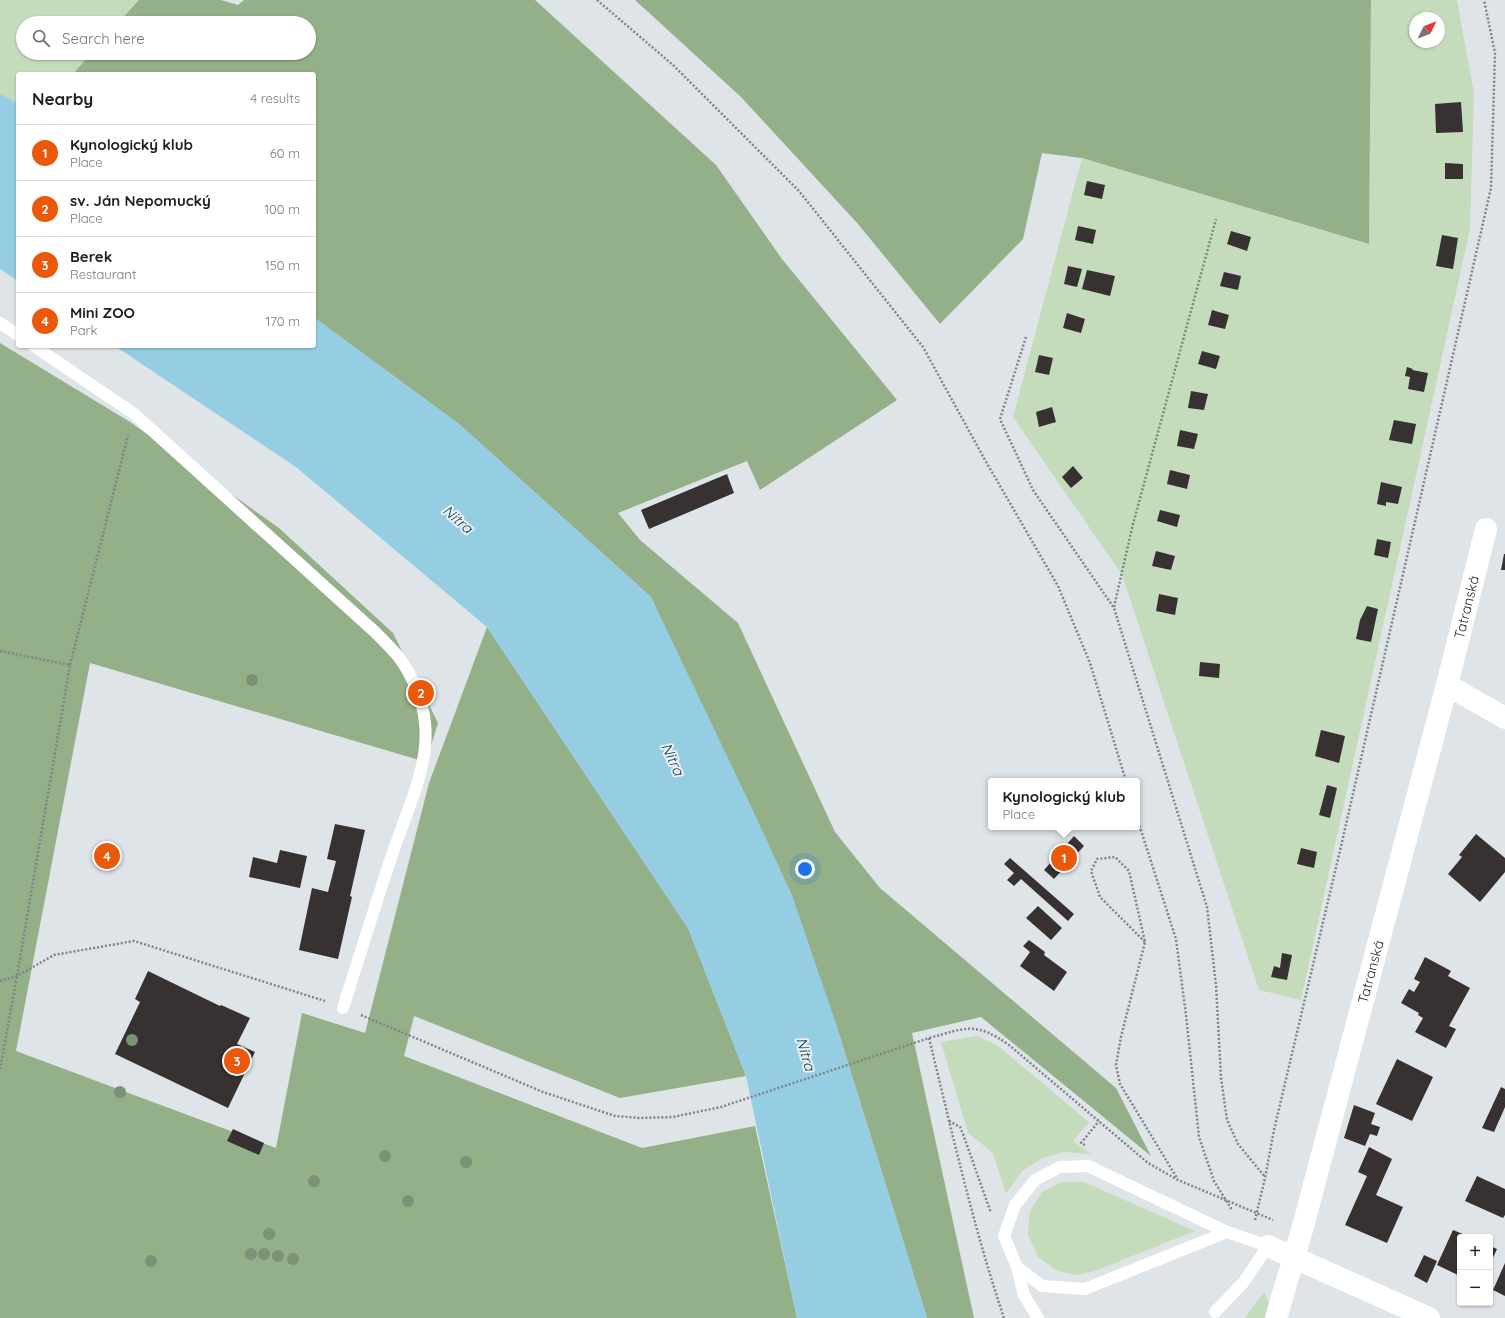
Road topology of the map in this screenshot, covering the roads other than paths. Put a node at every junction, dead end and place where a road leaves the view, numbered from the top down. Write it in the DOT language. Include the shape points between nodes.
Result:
graph roads {
  1 [pos="0,323"];
  2 [pos="16,334"];
  3 [pos="37,348"];
  4 [pos="1486,529"];
  5 [pos="1446,685"];
  6 [pos="1505,718"];
  7 [pos="343,1008"];
  8 [pos="1227,1232"];
  9 [pos="1259,1243"];
  10 [pos="1293,1258"];
  11 [pos="1018,1267"];
  12 [pos="1215,1312"];
  13 [pos="1038,1318"];
  14 [pos="1276,1318"];
  15 [pos="1429,1318"];
  1 -- 2 [label="lane"];
  3 -- 7 [label="lane" via="133,413 375,632 398,656 410,676 421,702 425,724 424,753 415,792"];
  4 -- 5 [label="street, Tatranská"];
  5 -- 6 [label="street"];
  5 -- 10 [label="street, Tatranská"];
  8 -- 9 [label="lane"];
  8 -- 11 [label="lane" via="1085,1290 1042,1286"];
  8 -- 11 [label="lane" via="1088,1166 1060,1167 1035,1180 1015,1205 1004,1236"];
  9 -- 10 [label="street"];
  9 -- 12 [label="lane" via="1243,1283"];
  10 -- 14 [label="street, Tatranská"];
  10 -- 15 [label="street"];
  11 -- 13 [label="lane" via="1024,1295"];
}
